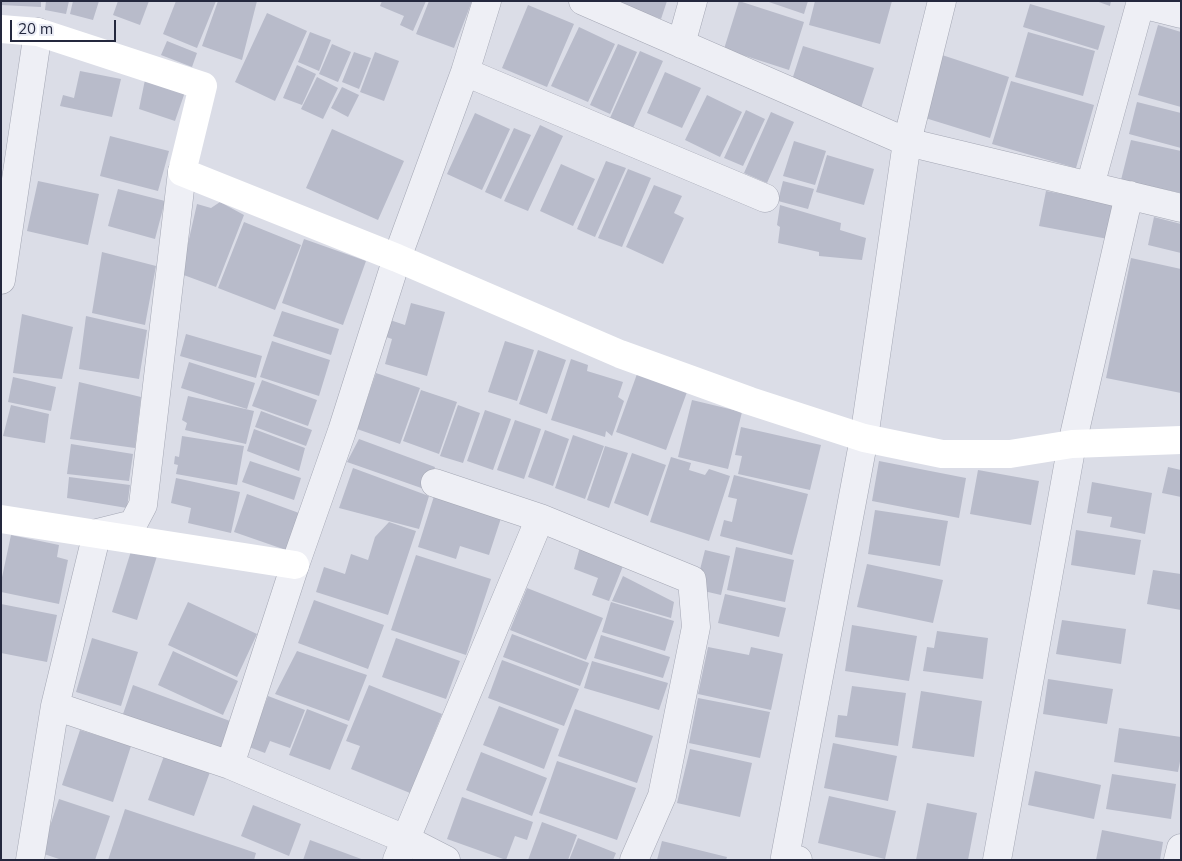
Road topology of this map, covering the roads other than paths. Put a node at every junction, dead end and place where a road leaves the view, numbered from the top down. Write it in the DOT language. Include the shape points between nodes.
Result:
graph roads {
  1 [pos="487,1"];
  2 [pos="584,1"];
  3 [pos="693,1"];
  4 [pos="942,1"];
  5 [pos="1141,2"];
  6 [pos="1181,14"];
  7 [pos="1,29"];
  8 [pos="38,32"];
  9 [pos="681,44"];
  10 [pos="465,72"];
  11 [pos="907,142"];
  12 [pos="182,172"];
  13 [pos="1090,186"];
  14 [pos="1128,195"];
  15 [pos="765,198"];
  16 [pos="1181,208"];
  17 [pos="397,258"];
  18 [pos="1,280"];
  19 [pos="864,438"];
  20 [pos="1181,440"];
  21 [pos="1072,444"];
  22 [pos="435,483"];
  23 [pos="540,518"];
  24 [pos="1,519"];
  25 [pos="97,533"];
  26 [pos="295,566"];
  27 [pos="55,706"];
  28 [pos="230,765"];
  29 [pos="1181,848"];
  30 [pos="400,849"];
  31 [pos="30,860"];
  32 [pos="446,860"];
  33 [pos="634,860"];
  34 [pos="798,860"];
  35 [pos="997,860"];
  36 [pos="1178,860"];
  1 -- 10 [label="street"];
  2 -- 9 [label="street"];
  3 -- 9 [label="street"];
  4 -- 11 [label="street"];
  5 -- 6 [label="street"];
  5 -- 13 [label="street"];
  7 -- 8 [label="street"];
  8 -- 12 [label="street" via="203,86"];
  8 -- 18 [label="street"];
  9 -- 11 [label="street"];
  10 -- 15 [label="street"];
  10 -- 17 [label="street"];
  11 -- 13 [label="street"];
  11 -- 19 [label="street"];
  12 -- 17 [label="street"];
  12 -- 25 [label="street" via="143,505 133,524"];
  13 -- 14 [label="street"];
  14 -- 16 [label="street"];
  14 -- 21 [label="street"];
  17 -- 19 [label="street" via="620,354"];
  17 -- 26 [label="street"];
  19 -- 21 [label="street" via="942,454 1010,454"];
  19 -- 34 [label="street" via="785,857"];
  20 -- 21 [label="street"];
  21 -- 35 [label="street"];
  22 -- 23 [label="street"];
  23 -- 30 [label="street"];
  23 -- 33 [label="street" via="692,580 696,626 662,796"];
  24 -- 25 [label="street"];
  25 -- 26 [label="street"];
  25 -- 27 [label="street"];
  26 -- 28 [label="street"];
  27 -- 28 [label="street"];
  27 -- 31 [label="street"];
  28 -- 30 [label="street"];
  29 -- 36 [label="street"];
  30 -- 32 [label="street"];
}
